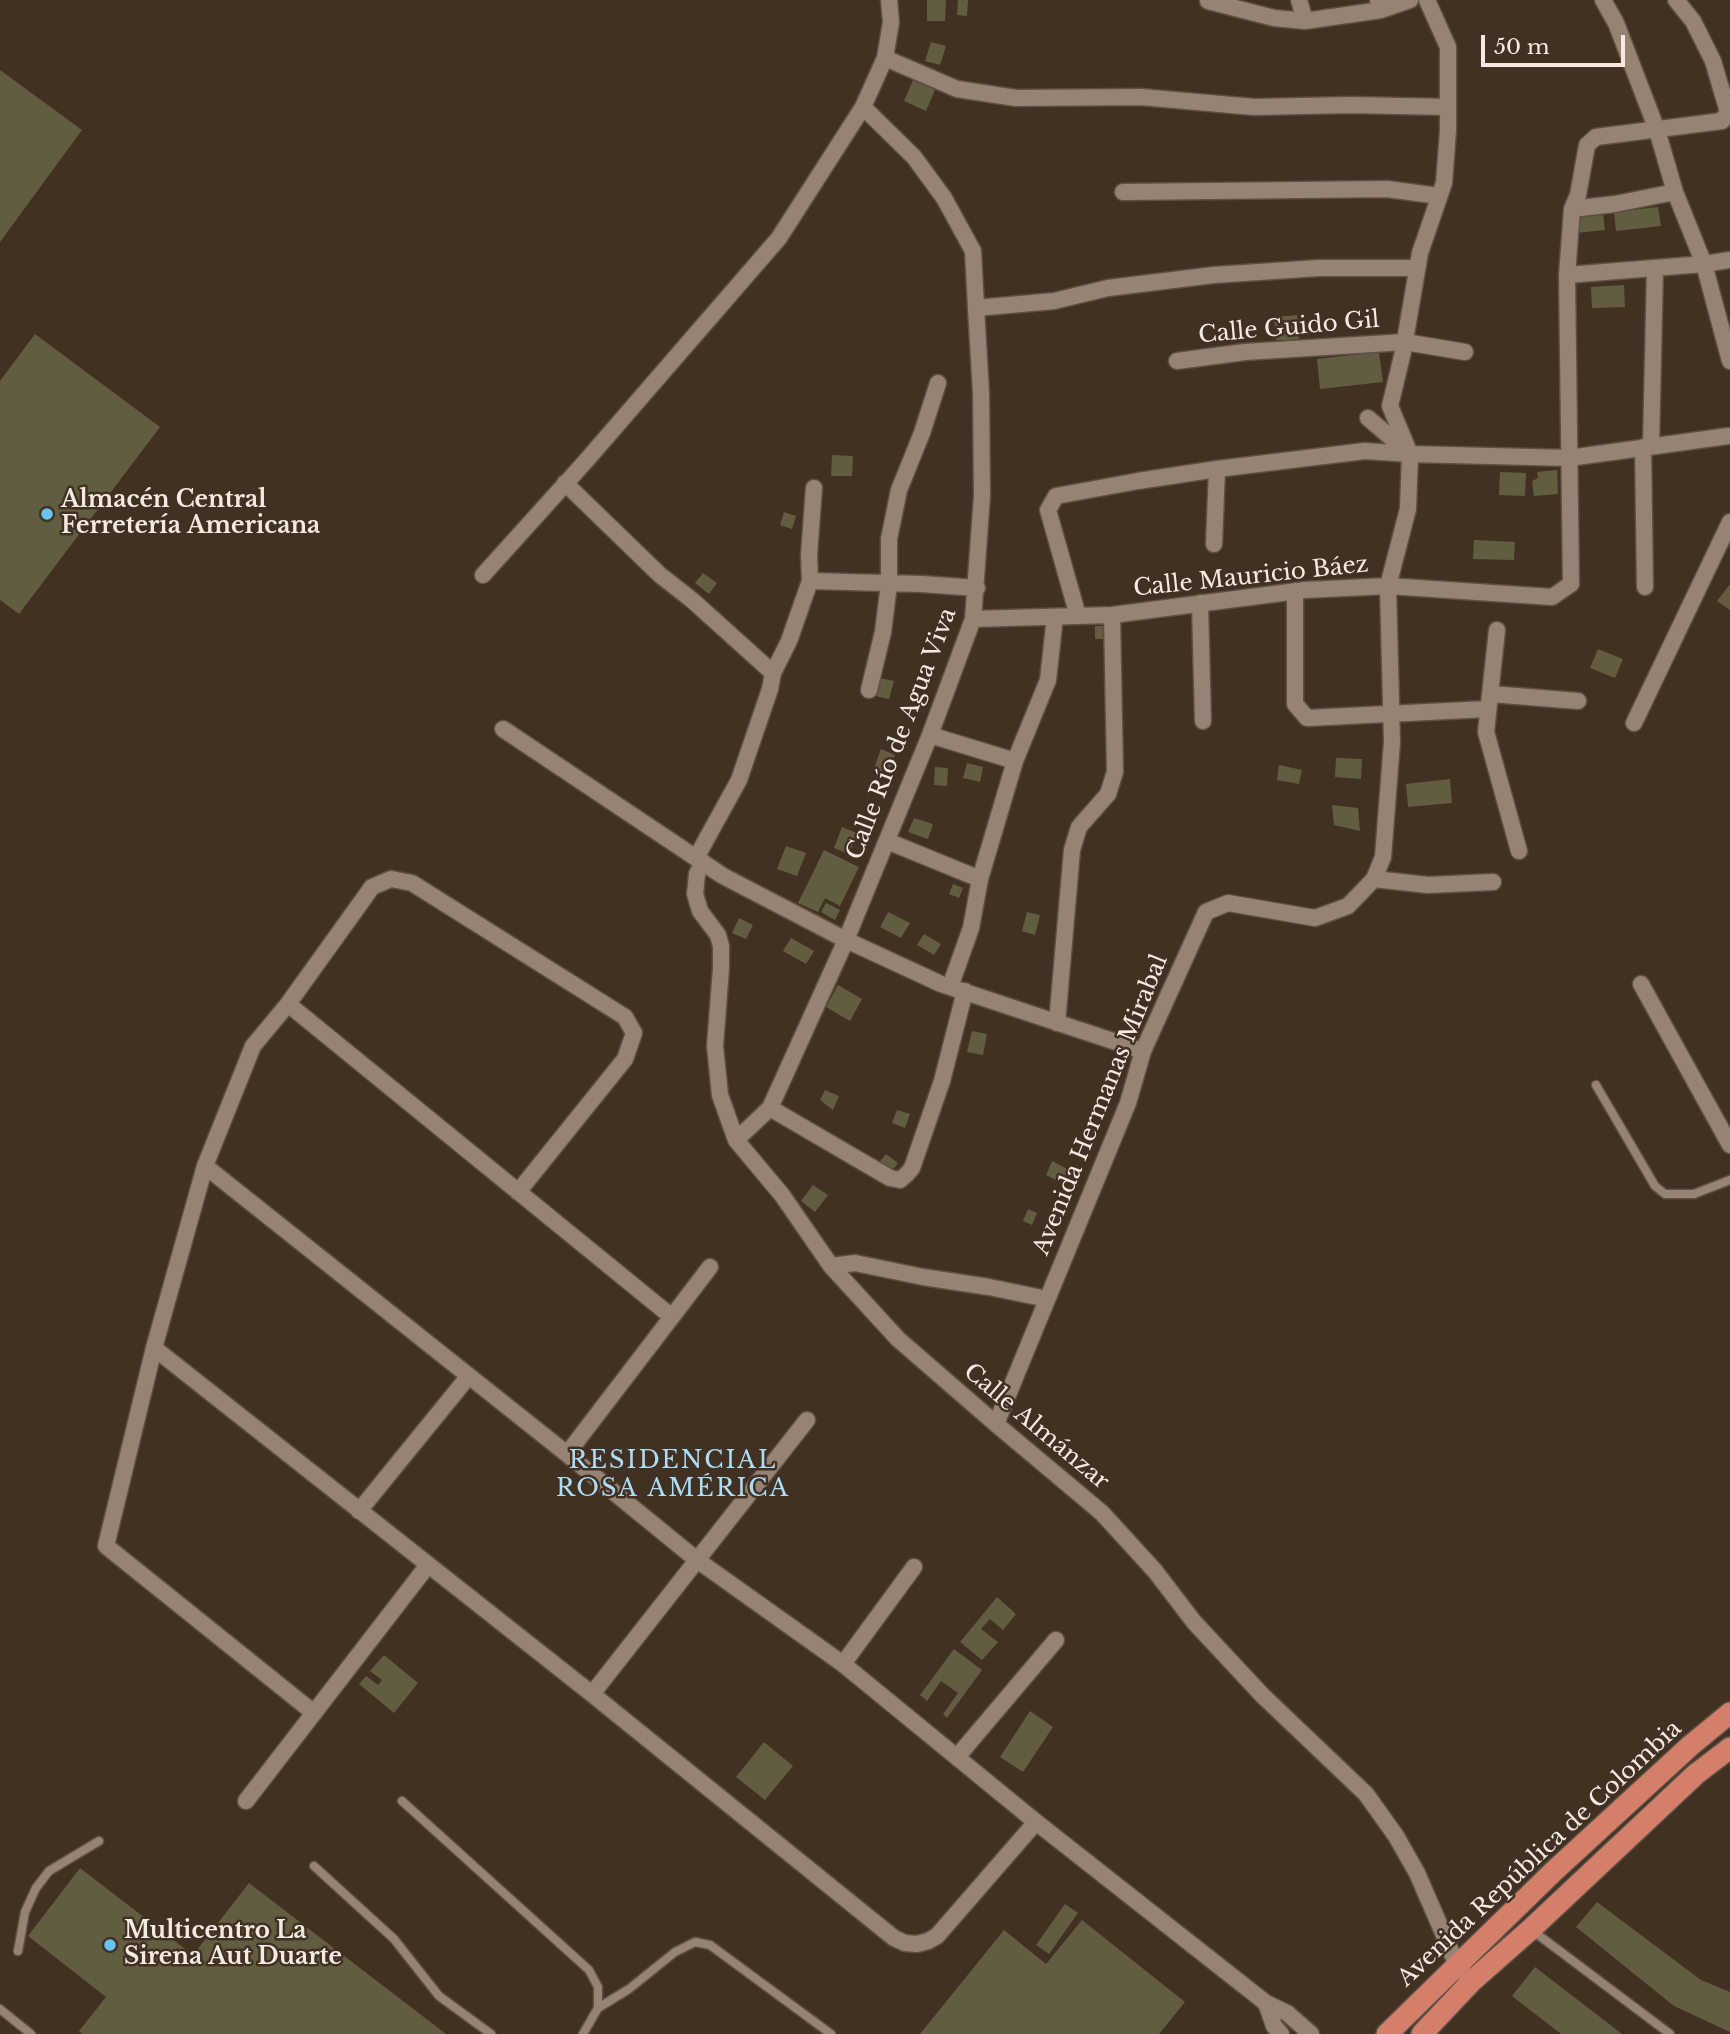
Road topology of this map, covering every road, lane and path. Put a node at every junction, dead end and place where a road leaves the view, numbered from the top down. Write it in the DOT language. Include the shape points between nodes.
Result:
graph roads {
  1 [pos="889,0"];
  2 [pos="1299,0"];
  3 [pos="1410,0"];
  4 [pos="1427,0"];
  5 [pos="1603,0"];
  6 [pos="1676,0"];
  7 [pos="1208,1"];
  8 [pos="1380,5"];
  9 [pos="1305,21"];
  10 [pos="885,58"];
  11 [pos="863,107"];
  12 [pos="1448,107"];
  13 [pos="1657,130"];
  14 [pos="1123,192"];
  15 [pos="1675,192"];
  16 [pos="1439,196"];
  17 [pos="1572,209"];
  18 [pos="1730,260"];
  19 [pos="1704,264"];
  20 [pos="1418,268"];
  21 [pos="1655,268"];
  22 [pos="1567,275"];
  23 [pos="976,309"];
  24 [pos="1405,342"];
  25 [pos="1465,352"];
  26 [pos="1730,360"];
  27 [pos="1177,361"];
  28 [pos="938,383"];
  29 [pos="1367,418"];
  30 [pos="1729,437"];
  31 [pos="1647,447"];
  32 [pos="1410,454"];
  33 [pos="1569,458"];
  34 [pos="1216,469"];
  35 [pos="565,483"];
  36 [pos="814,488"];
  37 [pos="1730,522"];
  38 [pos="1214,544"];
  39 [pos="483,575"];
  40 [pos="810,581"];
  41 [pos="889,584"];
  42 [pos="1388,586"];
  43 [pos="1645,587"];
  44 [pos="977,588"];
  45 [pos="1295,591"];
  46 [pos="1200,603"];
  47 [pos="1112,615"];
  48 [pos="1078,616"];
  49 [pos="1055,617"];
  50 [pos="974,619"];
  51 [pos="1497,629"];
  52 [pos="773,673"];
  53 [pos="869,690"];
  54 [pos="1578,701"];
  55 [pos="1489,702"];
  56 [pos="1391,715"];
  57 [pos="1203,720"];
  58 [pos="1634,723"];
  59 [pos="503,729"];
  60 [pos="930,735"];
  61 [pos="1015,761"];
  62 [pos="887,841"];
  63 [pos="1519,851"];
  64 [pos="699,860"];
  65 [pos="980,878"];
  66 [pos="1374,879"];
  67 [pos="1493,882"];
  68 [pos="846,940"];
  69 [pos="1640,985"];
  70 [pos="958,989"];
  71 [pos="288,1004"];
  72 [pos="1057,1023"];
  73 [pos="1143,1051"];
  74 [pos="1596,1085"];
  75 [pos="770,1108"];
  76 [pos="737,1140"];
  77 [pos="1730,1145"];
  78 [pos="205,1166"];
  79 [pos="1730,1180"];
  80 [pos="518,1192"];
  81 [pos="831,1266"];
  82 [pos="710,1267"];
  83 [pos="1047,1299"];
  84 [pos="672,1317"];
  85 [pos="154,1348"];
  86 [pos="468,1377"];
  87 [pos="807,1420"];
  88 [pos="996,1424"];
  89 [pos="567,1454"];
  90 [pos="359,1511"];
  91 [pos="697,1560"];
  92 [pos="428,1565"];
  93 [pos="914,1567"];
  94 [pos="1056,1640"];
  95 [pos="843,1664"];
  96 [pos="592,1694"];
  97 [pos="314,1713"];
  98 [pos="1730,1713"];
  99 [pos="1730,1748"];
  100 [pos="957,1757"];
  101 [pos="246,1801"];
  102 [pos="402,1801"];
  103 [pos="1036,1822"];
  104 [pos="99,1841"];
  105 [pos="314,1866"];
  106 [pos="1531,1929"];
  107 [pos="18,1951"];
  108 [pos="1457,1965"];
  109 [pos="1472,1981"];
  110 [pos="1266,2003"];
  111 [pos="598,2008"];
  112 [pos="0,2009"];
  113 [pos="31,2034"];
  114 [pos="491,2034"];
  115 [pos="583,2034"];
  116 [pos="831,2034"];
  117 [pos="1281,2034"];
  118 [pos="1311,2034"];
  119 [pos="1387,2034"];
  120 [pos="1422,2034"];
  121 [pos="1670,2034"];
  1 -- 10 [label="street" via="891,22"];
  2 -- 9 [label="street"];
  3 -- 8 [label="street"];
  4 -- 12 [label="street, Avenida Hermanas Mirabal" via="1448,47"];
  5 -- 13 [label="street"];
  6 -- 13 [label="street" via="1693,21 1713,61 1728,112 1722,121"];
  7 -- 9 [label="street"];
  8 -- 9 [label="street"];
  10 -- 11 [label="street"];
  10 -- 12 [label="street" via="957,89 1016,98 1142,97 1254,107"];
  11 -- 23 [label="street, Calle Río de Agua Viva" via="914,158 944,198 974,251"];
  11 -- 35 [label="street" via="779,238"];
  12 -- 16 [label="street, Avenida Hermanas Mirabal" via="1444,183"];
  13 -- 15 [label="street"];
  13 -- 17 [label="street" via="1596,136 1587,145"];
  14 -- 16 [label="street" via="1387,190"];
  15 -- 17 [label="street"];
  15 -- 19 [label="street"];
  16 -- 20 [label="street, Avenida Hermanas Mirabal"];
  17 -- 22 [label="street"];
  18 -- 19 [label="street"];
  19 -- 21 [label="street"];
  19 -- 26 [label="street"];
  20 -- 23 [label="street" via="1214,275 1108,288 1054,302"];
  20 -- 24 [label="street, Avenida Hermanas Mirabal"];
  21 -- 22 [label="street"];
  21 -- 31 [label="street"];
  22 -- 33 [label="street"];
  23 -- 44 [label="street, Calle Río de Agua Viva" via="982,496"];
  24 -- 25 [label="street, Calle Guido Gil"];
  24 -- 27 [label="street, Calle Guido Gil"];
  24 -- 32 [label="street, Avenida Hermanas Mirabal" via="1390,406"];
  28 -- 41 [label="street" via="899,490 889,539"];
  29 -- 32 [label="street"];
  30 -- 31 [label="street"];
  31 -- 33 [label="street"];
  31 -- 43 [label="street"];
  32 -- 33 [label="street"];
  32 -- 34 [label="street" via="1365,451"];
  32 -- 42 [label="street, Avenida Hermanas Mirabal" via="1408,509"];
  33 -- 42 [label="street, Calle Mauricio Báez" via="1571,584 1552,597"];
  34 -- 38 [label="street"];
  34 -- 48 [label="street" via="1056,496 1048,510"];
  35 -- 39 [label="street"];
  35 -- 52 [label="street" via="660,575"];
  36 -- 40 [label="street, Calle Almánzar"];
  37 -- 58 [label="street"];
  40 -- 41 [label="street"];
  40 -- 52 [label="street, Calle Almánzar"];
  41 -- 44 [label="street"];
  41 -- 53 [label="street"];
  42 -- 45 [label="street, Calle Mauricio Báez"];
  42 -- 56 [label="street, Avenida Hermanas Mirabal"];
  44 -- 50 [label="street, Calle Río de Agua Viva"];
  45 -- 46 [label="street, Calle Mauricio Báez"];
  45 -- 56 [label="street" via="1295,704 1307,718"];
  46 -- 47 [label="street, Calle Mauricio Báez"];
  46 -- 57 [label="street"];
  47 -- 48 [label="street, Calle Mauricio Báez"];
  47 -- 72 [label="street" via="1115,772 1108,794 1079,827 1072,850"];
  48 -- 49 [label="street, Calle Mauricio Báez"];
  49 -- 50 [label="street, Calle Mauricio Báez"];
  49 -- 61 [label="street" via="1048,680"];
  50 -- 60 [label="street, Calle Río de Agua Viva"];
  51 -- 55 [label="street"];
  52 -- 64 [label="street, Calle Almánzar" via="739,780"];
  54 -- 55 [label="street"];
  55 -- 56 [label="street"];
  55 -- 63 [label="street" via="1486,732"];
  56 -- 66 [label="street, Avenida Hermanas Mirabal" via="1383,857"];
  59 -- 64 [label="street"];
  60 -- 61 [label="street"];
  60 -- 62 [label="street, Calle Río de Agua Viva"];
  61 -- 65 [label="street"];
  62 -- 65 [label="street"];
  62 -- 68 [label="street, Calle Río de Agua Viva"];
  64 -- 68 [label="street"];
  64 -- 76 [label="street, Calle Almánzar" via="695,894 721,946 715,1046 720,1095"];
  65 -- 70 [label="street"];
  66 -- 67 [label="street" via="1428,885"];
  66 -- 73 [label="street, Avenida Hermanas Mirabal" via="1348,905 1315,918 1228,903 1206,912"];
  68 -- 70 [label="street"];
  68 -- 75 [label="street, Calle Río de Agua Viva"];
  69 -- 77 [label="street"];
  70 -- 72 [label="street"];
  70 -- 75 [label="street" via="942,1081 912,1168 900,1180"];
  71 -- 78 [label="street" via="253,1046"];
  71 -- 80 [label="street"];
  71 -- 80 [label="street" via="372,887 391,878 412,883 625,1017 634,1033 625,1059"];
  72 -- 73 [label="street"];
  73 -- 83 [label="street, Avenida Hermanas Mirabal" via="1128,1104"];
  74 -- 79 [label="lane" via="1655,1186 1665,1194 1694,1194"];
  75 -- 76 [label="street, Calle Río de Agua Viva"];
  76 -- 81 [label="street, Calle Almánzar"];
  78 -- 85 [label="street"];
  78 -- 86 [label="street"];
  80 -- 84 [label="street"];
  81 -- 83 [label="street" via="855,1263"];
  81 -- 88 [label="street, Calle Almánzar" via="898,1339"];
  82 -- 84 [label="street"];
  83 -- 88 [label="street, Avenida Hermanas Mirabal"];
  84 -- 89 [label="street"];
  85 -- 90 [label="street"];
  85 -- 97 [label="street" via="106,1546"];
  86 -- 89 [label="street"];
  86 -- 90 [label="street"];
  87 -- 91 [label="street"];
  88 -- 108 [label="street, Calle Almánzar" via="1102,1513 1211,1641 1366,1794 1417,1873"];
  89 -- 91 [label="street"];
  90 -- 92 [label="street"];
  91 -- 95 [label="street"];
  91 -- 96 [label="street"];
  92 -- 96 [label="street"];
  92 -- 97 [label="street"];
  93 -- 95 [label="street"];
  94 -- 100 [label="street"];
  95 -- 100 [label="street"];
  96 -- 103 [label="street" via="894,1938 905,1942 917,1944 937,1936"];
  97 -- 101 [label="street"];
  98 -- 108 [label="main road, Avenida República de Colombia"];
  99 -- 106 [label="main road, Avenida República de Colombia" via="1696,1774"];
  100 -- 103 [label="street"];
  102 -- 111 [label="lane" via="589,1970 598,1987"];
  103 -- 110 [label="street"];
  104 -- 107 [label="lane" via="48,1871 25,1912"];
  105 -- 114 [label="lane" via="394,1939 439,1996"];
  106 -- 109 [label="main road, Avenida República de Colombia"];
  106 -- 121 [label="lane"];
  108 -- 109 [label="street, Calle Almánzar"];
  108 -- 119 [label="main road, Avenida República de Colombia"];
  109 -- 120 [label="main road, Avenida República de Colombia"];
  110 -- 117 [label="street"];
  110 -- 118 [label="street" via="1287,2013"];
  111 -- 115 [label="lane"];
  111 -- 116 [label="lane" via="695,1942 710,1945"];
  112 -- 113 [label="lane"];
}
